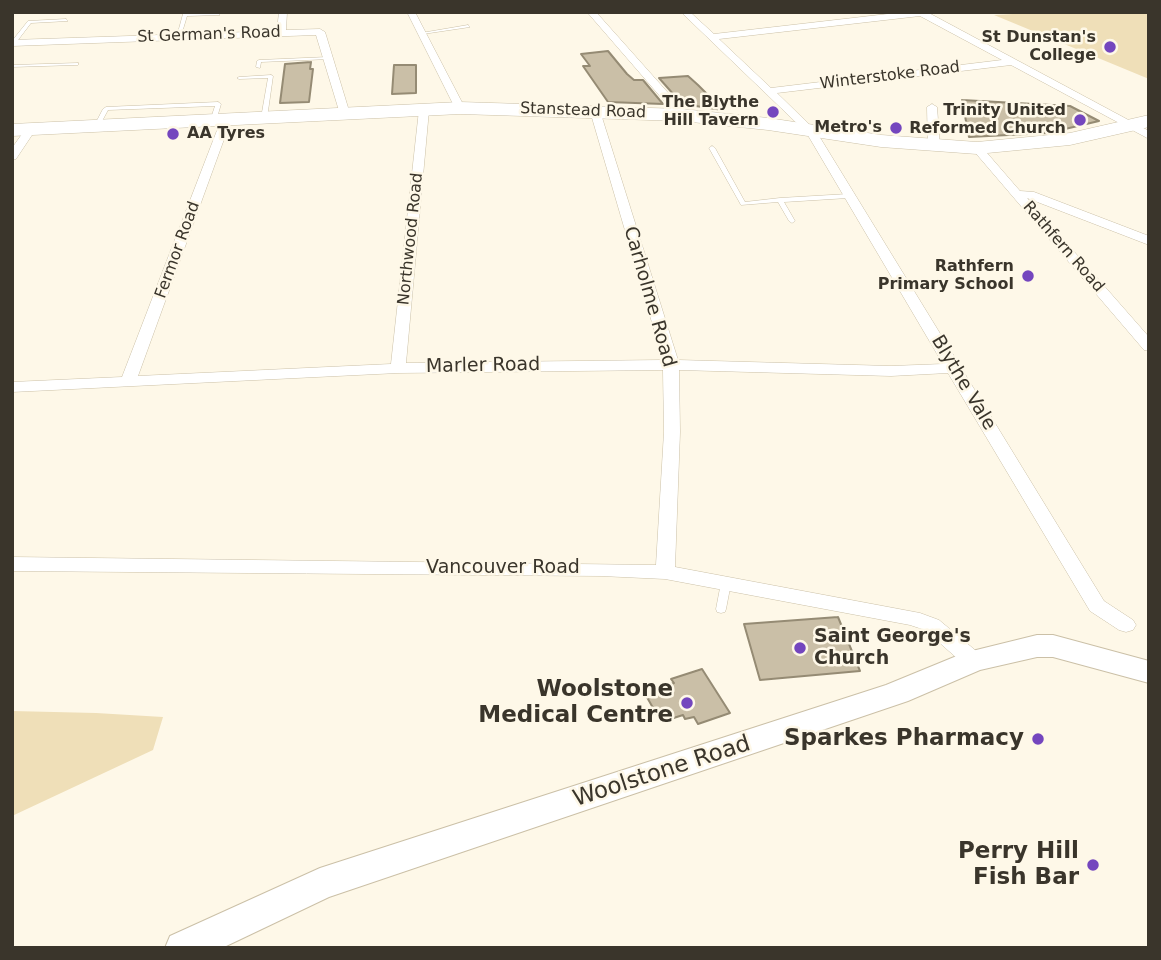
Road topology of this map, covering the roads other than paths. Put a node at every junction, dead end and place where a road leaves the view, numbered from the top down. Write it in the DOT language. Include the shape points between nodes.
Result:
graph roads {
  1 [pos="283,12"];
  2 [pos="411,12"];
  3 [pos="591,12"];
  4 [pos="685,12"];
  5 [pos="218,13"];
  6 [pos="921,13"];
  7 [pos="66,20"];
  8 [pos="467,26"];
  9 [pos="281,32"];
  10 [pos="423,33"];
  11 [pos="179,36"];
  12 [pos="712,37"];
  13 [pos="12,43"];
  14 [pos="328,58"];
  15 [pos="1011,62"];
  16 [pos="76,64"];
  17 [pos="12,66"];
  18 [pos="258,66"];
  19 [pos="239,78"];
  20 [pos="770,91"];
  21 [pos="932,107"];
  22 [pos="460,108"];
  23 [pos="424,110"];
  24 [pos="595,111"];
  25 [pos="345,114"];
  26 [pos="682,115"];
  27 [pos="264,118"];
  28 [pos="219,120"];
  29 [pos="1143,128"];
  30 [pos="22,130"];
  31 [pos="811,131"];
  32 [pos="934,147"];
  33 [pos="712,148"];
  34 [pos="977,148"];
  35 [pos="12,157"];
  36 [pos="1017,194"];
  37 [pos="848,196"];
  38 [pos="780,200"];
  39 [pos="792,221"];
  40 [pos="1149,241"];
  41 [pos="1149,346"];
  42 [pos="671,363"];
  43 [pos="398,368"];
  44 [pos="954,368"];
  45 [pos="130,380"];
  46 [pos="12,387"];
  47 [pos="12,564"];
  48 [pos="665,572"];
  49 [pos="726,583"];
  50 [pos="721,609"];
  51 [pos="1126,625"];
  52 [pos="974,662"];
  53 [pos="1149,672"];
  54 [pos="193,945"];
  1 -- 9 [label="street"];
  2 -- 10 [label="street"];
  3 -- 26 [label="street"];
  4 -- 12 [label="street, Blythe Vale"];
  5 -- 11 [label="lane" via="187,14"];
  6 -- 12 [label="street"];
  6 -- 15 [label="street"];
  7 -- 13 [label="lane" via="30,22"];
  8 -- 10 [label="lane"];
  9 -- 11 [label="street, St German's Road"];
  9 -- 14 [label="street, St German's Road" via="320,32"];
  10 -- 22 [label="street"];
  11 -- 13 [label="street, St German's Road"];
  12 -- 20 [label="street, Blythe Vale"];
  14 -- 18 [label="lane" via="259,61"];
  14 -- 25 [label="street, St German's Road"];
  15 -- 20 [label="street, Winterstoke Road"];
  15 -- 29 [label="street"];
  16 -- 17 [label="lane"];
  19 -- 27 [label="lane" via="271,76"];
  20 -- 31 [label="street, Blythe Vale"];
  21 -- 32 [label="street"];
  22 -- 23 [label="highway, Stanstead Road"];
  22 -- 24 [label="highway, Stanstead Road"];
  23 -- 25 [label="highway, Stanstead Road"];
  23 -- 43 [label="street, Northwood Road"];
  24 -- 26 [label="highway, Stanstead Road"];
  24 -- 42 [label="street, Carholme Road"];
  25 -- 27 [label="highway, Stanstead Road"];
  26 -- 31 [label="highway, Stanstead Road"];
  27 -- 28 [label="highway, Stanstead Road"];
  28 -- 30 [label="highway, Stanstead Road"];
  28 -- 45 [label="street, Fermor Road"];
  29 -- 34 [label="highway, Stanstead Road"];
  30 -- 35 [label="street"];
  31 -- 32 [label="highway, Stanstead Road"];
  31 -- 37 [label="street, Blythe Vale"];
  32 -- 34 [label="highway, Stanstead Road"];
  33 -- 38 [label="lane" via="743,204"];
  34 -- 36 [label="street, Rathfern Road"];
  36 -- 40 [label="street"];
  36 -- 41 [label="street, Rathfern Road"];
  37 -- 38 [label="lane"];
  37 -- 44 [label="street, Blythe Vale"];
  38 -- 39 [label="lane"];
  42 -- 43 [label="street, Marler Road"];
  42 -- 44 [label="street, Marler Road" via="891,371"];
  42 -- 48 [label="street, Carholme Road"];
  43 -- 45 [label="street, Marler Road"];
  44 -- 51 [label="street, Blythe Vale" via="1097,606"];
  45 -- 46 [label="street, Marler Road"];
  47 -- 48 [label="street, Vancouver Road"];
  48 -- 49 [label="street, Vancouver Road"];
  49 -- 50 [label="lane"];
  49 -- 52 [label="street, Vancouver Road" via="912,618 932,625"];
  52 -- 53 [label="street, Woolstone Road" via="1053,646"];
  52 -- 54 [label="street, Woolstone Road" via="809,723 320,884"];
}
